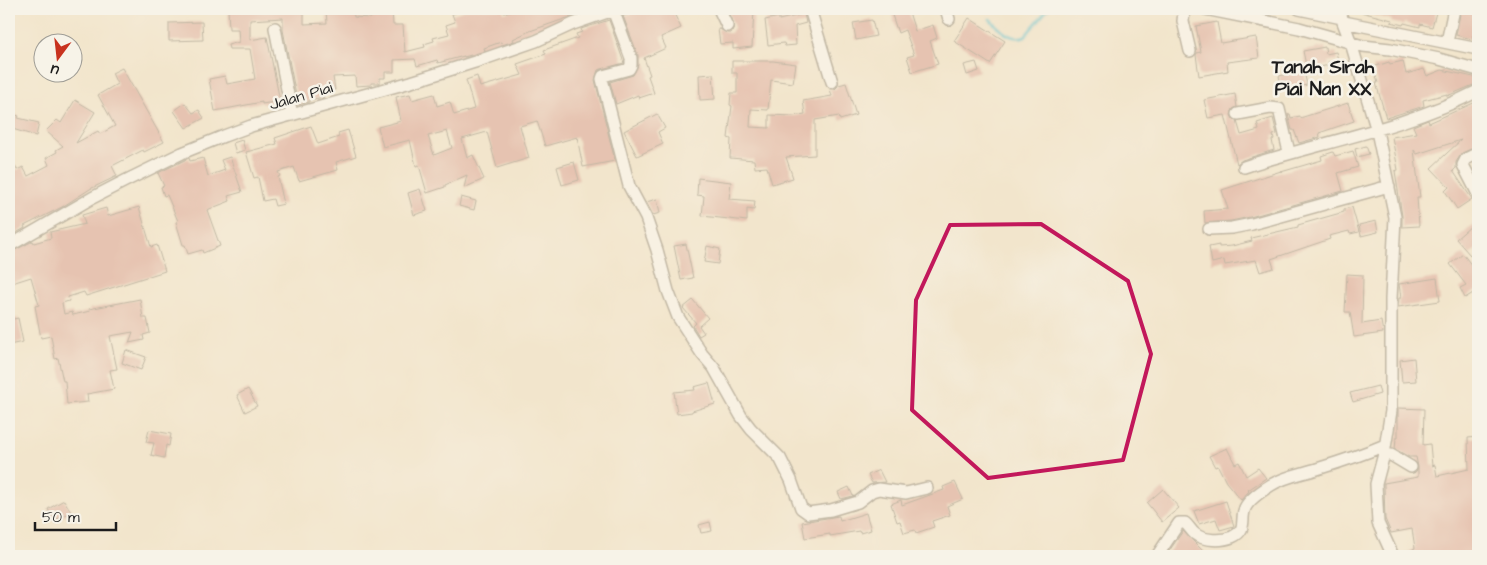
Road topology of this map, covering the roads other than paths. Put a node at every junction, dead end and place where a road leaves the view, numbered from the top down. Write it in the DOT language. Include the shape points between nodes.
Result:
graph roads {
  1 [pos="719,9"];
  2 [pos="810,9"];
  3 [pos="1189,9"];
  4 [pos="1205,9"];
  5 [pos="1299,9"];
  6 [pos="1454,9"];
  7 [pos="614,10"];
  8 [pos="1341,16"];
  9 [pos="727,26"];
  10 [pos="275,28"];
  11 [pos="1447,42"];
  12 [pos="1351,43"];
  13 [pos="1478,49"];
  14 [pos="1190,50"];
  15 [pos="1478,70"];
  16 [pos="832,82"];
  17 [pos="1478,91"];
  18 [pos="1238,114"];
  19 [pos="292,115"];
  20 [pos="1376,131"];
  21 [pos="1289,152"];
  22 [pos="1478,153"];
  23 [pos="1244,167"];
  24 [pos="1389,186"];
  25 [pos="1478,194"];
  26 [pos="1209,229"];
  27 [pos="9,246"];
  28 [pos="1385,449"];
  29 [pos="1411,466"];
  30 [pos="927,488"];
  31 [pos="1156,556"];
  32 [pos="1393,556"];
  1 -- 9 [label="street"];
  2 -- 16 [label="street"];
  3 -- 14 [label="street" via="1184,12 1183,21"];
  4 -- 12 [label="street" via="1298,28"];
  5 -- 8 [label="street"];
  6 -- 11 [label="street"];
  7 -- 19 [label="street, Jalan Piai" via="478,61"];
  7 -- 30 [label="street" via="632,65 602,79 629,186 646,218 668,291 678,317 714,368 741,416 780,458 801,508 808,513 831,510 858,502 879,489 906,493"];
  8 -- 11 [label="street"];
  8 -- 12 [label="street"];
  10 -- 19 [label="street"];
  11 -- 13 [label="street"];
  12 -- 15 [label="street" via="1439,59"];
  12 -- 20 [label="street"];
  17 -- 20 [label="street"];
  18 -- 21 [label="street" via="1279,109"];
  19 -- 27 [label="street, Jalan Piai" via="251,126 182,153 92,198"];
  20 -- 21 [label="street"];
  20 -- 24 [label="street"];
  21 -- 23 [label="street"];
  22 -- 25 [label="street" via="1466,159 1463,165"];
  24 -- 26 [label="street" via="1252,224"];
  24 -- 28 [label="street" via="1395,217 1391,411"];
  28 -- 29 [label="street"];
  28 -- 31 [label="street" via="1284,477 1268,486 1244,509 1242,530 1232,537 1204,539 1185,523 1179,524"];
  28 -- 32 [label="street" via="1376,484 1378,523"];
}
